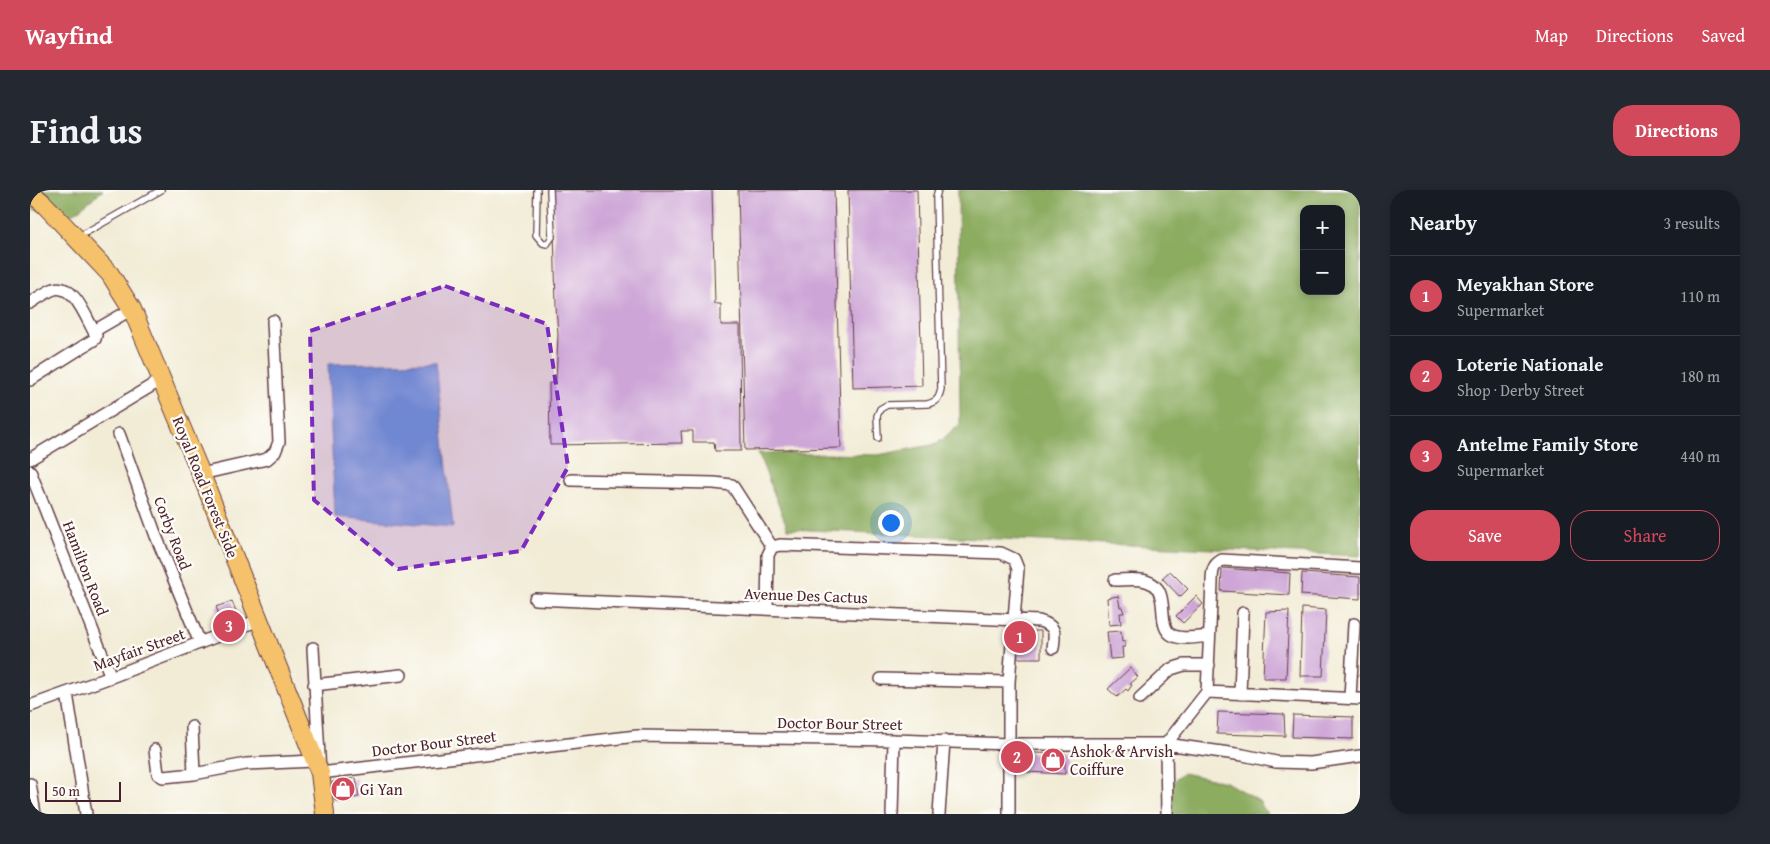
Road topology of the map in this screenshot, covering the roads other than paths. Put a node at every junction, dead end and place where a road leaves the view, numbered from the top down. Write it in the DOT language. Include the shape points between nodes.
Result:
graph roads {
  1 [pos="161,190"];
  2 [pos="537,190"];
  3 [pos="550,190"];
  4 [pos="938,190"];
  5 [pos="30,192"];
  6 [pos="76,238"];
  7 [pos="30,303"];
  8 [pos="132,310"];
  9 [pos="273,321"];
  10 [pos="94,331"];
  11 [pos="30,380"];
  12 [pos="161,380"];
  13 [pos="119,434"];
  14 [pos="878,438"];
  15 [pos="30,459"];
  16 [pos="30,471"];
  17 [pos="201,474"];
  18 [pos="571,480"];
  19 [pos="772,547"];
  20 [pos="1360,568"];
  21 [pos="1115,580"];
  22 [pos="535,599"];
  23 [pos="767,609"];
  24 [pos="1243,613"];
  25 [pos="259,620"];
  26 [pos="1014,620"];
  27 [pos="1354,624"];
  28 [pos="1209,636"];
  29 [pos="200,643"];
  30 [pos="313,648"];
  31 [pos="1053,648"];
  32 [pos="1209,665"];
  33 [pos="401,675"];
  34 [pos="111,677"];
  35 [pos="881,679"];
  36 [pos="1008,682"];
  37 [pos="314,685"];
  38 [pos="1207,692"];
  39 [pos="67,693"];
  40 [pos="1240,694"];
  41 [pos="1140,698"];
  42 [pos="1355,698"];
  43 [pos="30,706"];
  44 [pos="192,726"];
  45 [pos="894,740"];
  46 [pos="944,741"];
  47 [pos="1008,744"];
  48 [pos="1166,744"];
  49 [pos="155,750"];
  50 [pos="1360,756"];
  51 [pos="317,767"];
  52 [pos="194,774"];
  53 [pos="30,784"];
  54 [pos="35,814"];
  55 [pos="86,814"];
  56 [pos="325,814"];
  57 [pos="892,814"];
  58 [pos="939,814"];
  59 [pos="1009,814"];
  60 [pos="1167,814"];
  1 -- 6 [label="lane"];
  2 -- 3 [label="lane" via="536,235 547,244 552,237"];
  4 -- 14 [label="lane" via="941,389 934,403 887,405 880,409 877,416"];
  5 -- 6 [label="main road, Royal Road Forest Side"];
  6 -- 8 [label="main road, Royal Road Forest Side" via="110,274"];
  7 -- 10 [label="street" via="53,290 69,291"];
  8 -- 10 [label="street"];
  8 -- 12 [label="main road, Royal Road Forest Side"];
  9 -- 17 [label="street" via="279,442 275,452 267,459"];
  10 -- 11 [label="street" via="95,339"];
  12 -- 15 [label="street"];
  12 -- 17 [label="main road, Royal Road Forest Side"];
  13 -- 29 [label="street, Corby Road"];
  16 -- 34 [label="street, Hamilton Road"];
  17 -- 25 [label="main road, Royal Road Forest Side"];
  18 -- 19 [label="street" via="732,484"];
  19 -- 23 [label="street" via="768,555"];
  19 -- 26 [label="street" via="1001,553 1014,559 1018,569"];
  20 -- 28 [label="street" via="1222,560 1213,569"];
  21 -- 28 [label="street" via="1141,580 1156,588 1162,599 1164,626 1174,636"];
  22 -- 23 [label="street, Avenue Des Cactus"];
  23 -- 26 [label="street, Avenue Des Cactus"];
  24 -- 40 [label="street"];
  25 -- 29 [label="street, Mayfair Street"];
  25 -- 51 [label="main road, Royal Road Forest Side"];
  26 -- 31 [label="street, Avenue Des Cactus" via="1051,625 1055,633"];
  26 -- 36 [label="street"];
  27 -- 42 [label="street"];
  28 -- 32 [label="street"];
  29 -- 34 [label="street, Mayfair Street"];
  30 -- 37 [label="street"];
  32 -- 38 [label="street"];
  32 -- 41 [label="street" via="1184,665 1171,669"];
  33 -- 37 [label="street"];
  34 -- 39 [label="street, Mayfair Street"];
  35 -- 36 [label="street"];
  36 -- 47 [label="street"];
  37 -- 51 [label="street"];
  38 -- 40 [label="street"];
  38 -- 48 [label="street"];
  39 -- 43 [label="street, Mayfair Street"];
  39 -- 55 [label="street"];
  40 -- 42 [label="street"];
  44 -- 52 [label="street"];
  45 -- 46 [label="street, Doctor Bour Street"];
  45 -- 51 [label="street, Doctor Bour Street" via="637,736"];
  45 -- 57 [label="street"];
  46 -- 47 [label="street, Doctor Bour Street"];
  46 -- 58 [label="street"];
  47 -- 48 [label="street, Doctor Bour Street"];
  47 -- 59 [label="street"];
  48 -- 50 [label="street, Doctor Bour Street" via="1276,762 1311,763"];
  48 -- 60 [label="street"];
  49 -- 52 [label="street, Doctor Bour Street" via="160,776"];
  51 -- 52 [label="street, Doctor Bour Street" via="246,764"];
  51 -- 56 [label="main road, Royal Road Forest Side"];
  53 -- 54 [label="street"];
}
